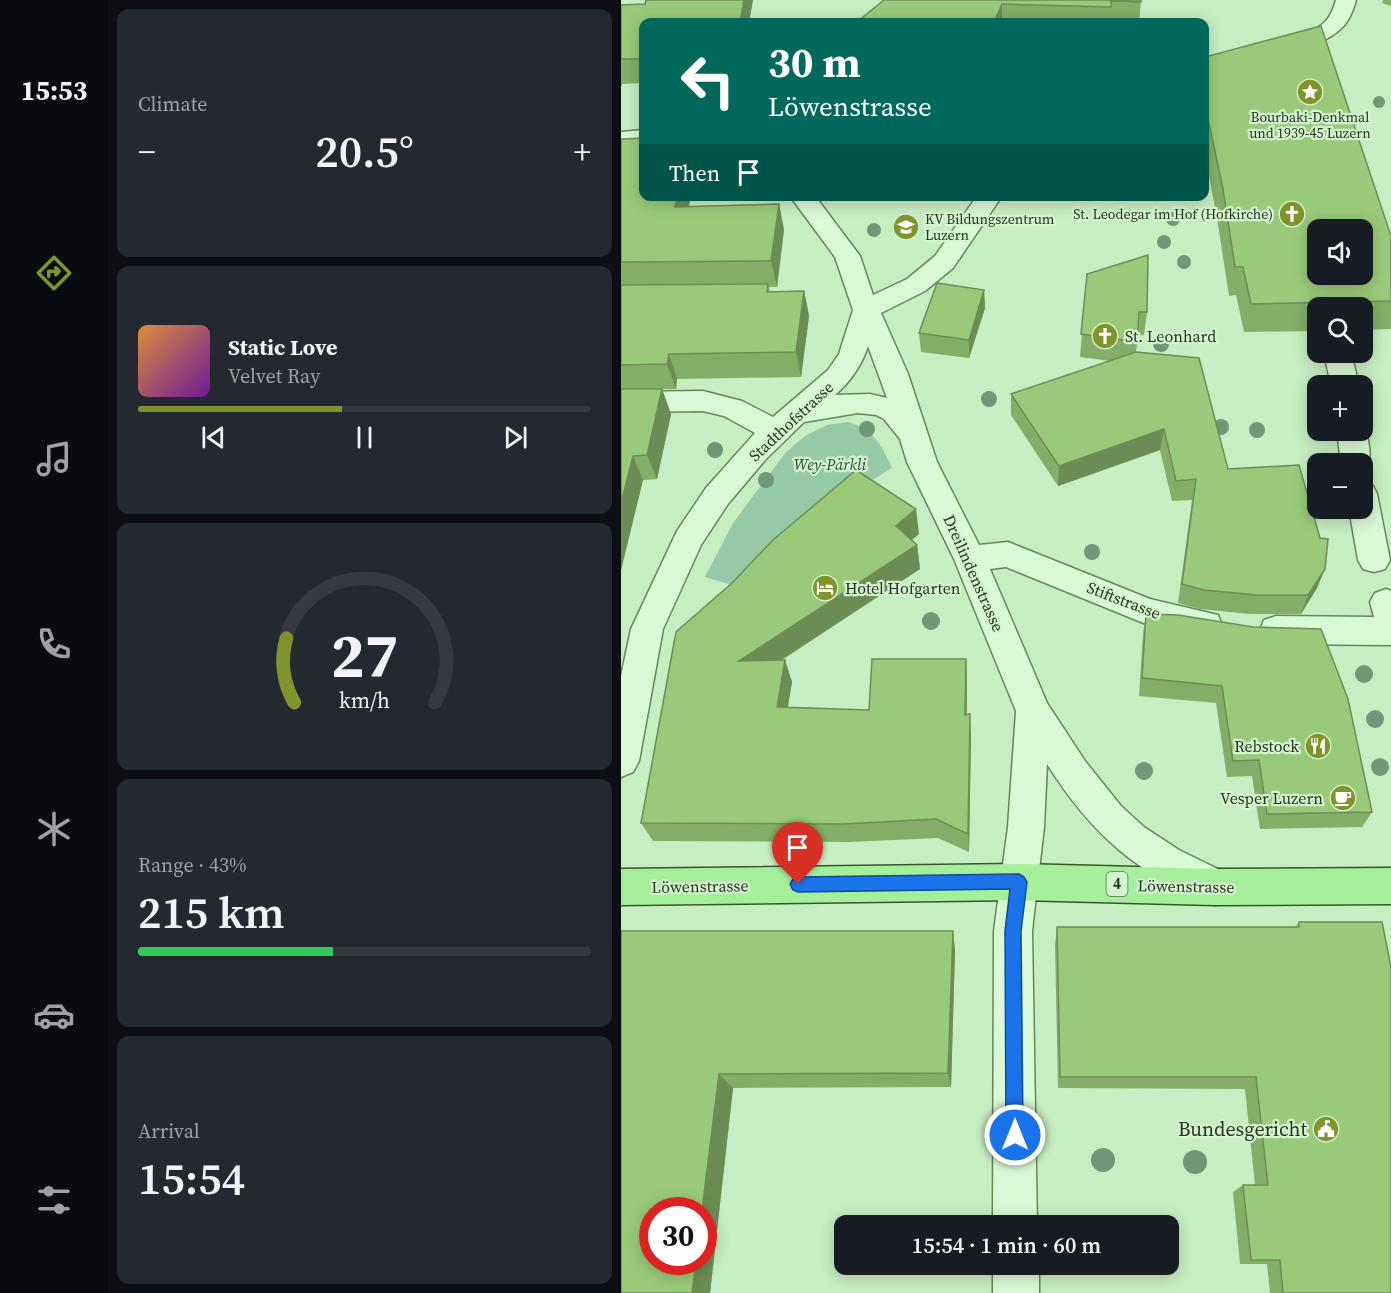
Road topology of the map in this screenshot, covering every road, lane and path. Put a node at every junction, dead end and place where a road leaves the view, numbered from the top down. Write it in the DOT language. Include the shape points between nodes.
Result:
graph roads {
  1 [pos="1363,0"];
  2 [pos="1344,7"];
  3 [pos="1209,73"];
  4 [pos="639,137"];
  5 [pos="621,139"];
  6 [pos="806,201"];
  7 [pos="986,201"];
  8 [pos="867,309"];
  9 [pos="621,402"];
  10 [pos="787,422"];
  11 [pos="915,436"];
  12 [pos="1367,519"];
  13 [pos="970,559"];
  14 [pos="1374,560"];
  15 [pos="1389,618"];
  16 [pos="1033,711"];
  17 [pos="621,761"];
  18 [pos="1019,882"];
  19 [pos="1391,886"];
  20 [pos="621,887"];
  21 [pos="1215,887"];
  22 [pos="1015,1215"];
  23 [pos="1016,1275"];
  24 [pos="1016,1293"];
  1 -- 2 [label="street" via="1357,7"];
  2 -- 3 [label="street" via="1332,27 1313,38"];
  4 -- 5 [label="street"];
  6 -- 8 [label="street, Dreilindenstrasse" via="847,256"];
  7 -- 8 [label="street" via="943,262 916,285"];
  8 -- 10 [label="street, Stadthofstrasse" via="852,355 838,377"];
  8 -- 11 [label="street, Dreilindenstrasse"];
  9 -- 10 [label="street" via="703,401"];
  10 -- 11 [label="street, Dreilindenstrasse" via="831,405 864,403 891,410"];
  10 -- 17 [label="street, Stadthofstrasse" via="717,496 666,583 647,629"];
  11 -- 13 [label="street, Dreilindenstrasse" via="922,462"];
  12 -- 14 [label="street"];
  13 -- 15 [label="street, Stiftstrasse" via="1008,554 1146,611 1199,624 1244,629"];
  13 -- 16 [label="street, Dreilindenstrasse"];
  16 -- 18 [label="street, Dreilindenstrasse"];
  16 -- 21 [label="street, Dreilindenstrasse" via="1072,772 1108,818 1166,862"];
  18 -- 20 [label="main road, Löwenstrasse / 4"];
  18 -- 21 [label="main road, Löwenstrasse / 4"];
  18 -- 22 [label="street, Dreilindenstrasse" via="1013,931"];
  19 -- 21 [label="main road, Löwenstrasse / 4"];
  23 -- 24 [label="street"];
}
